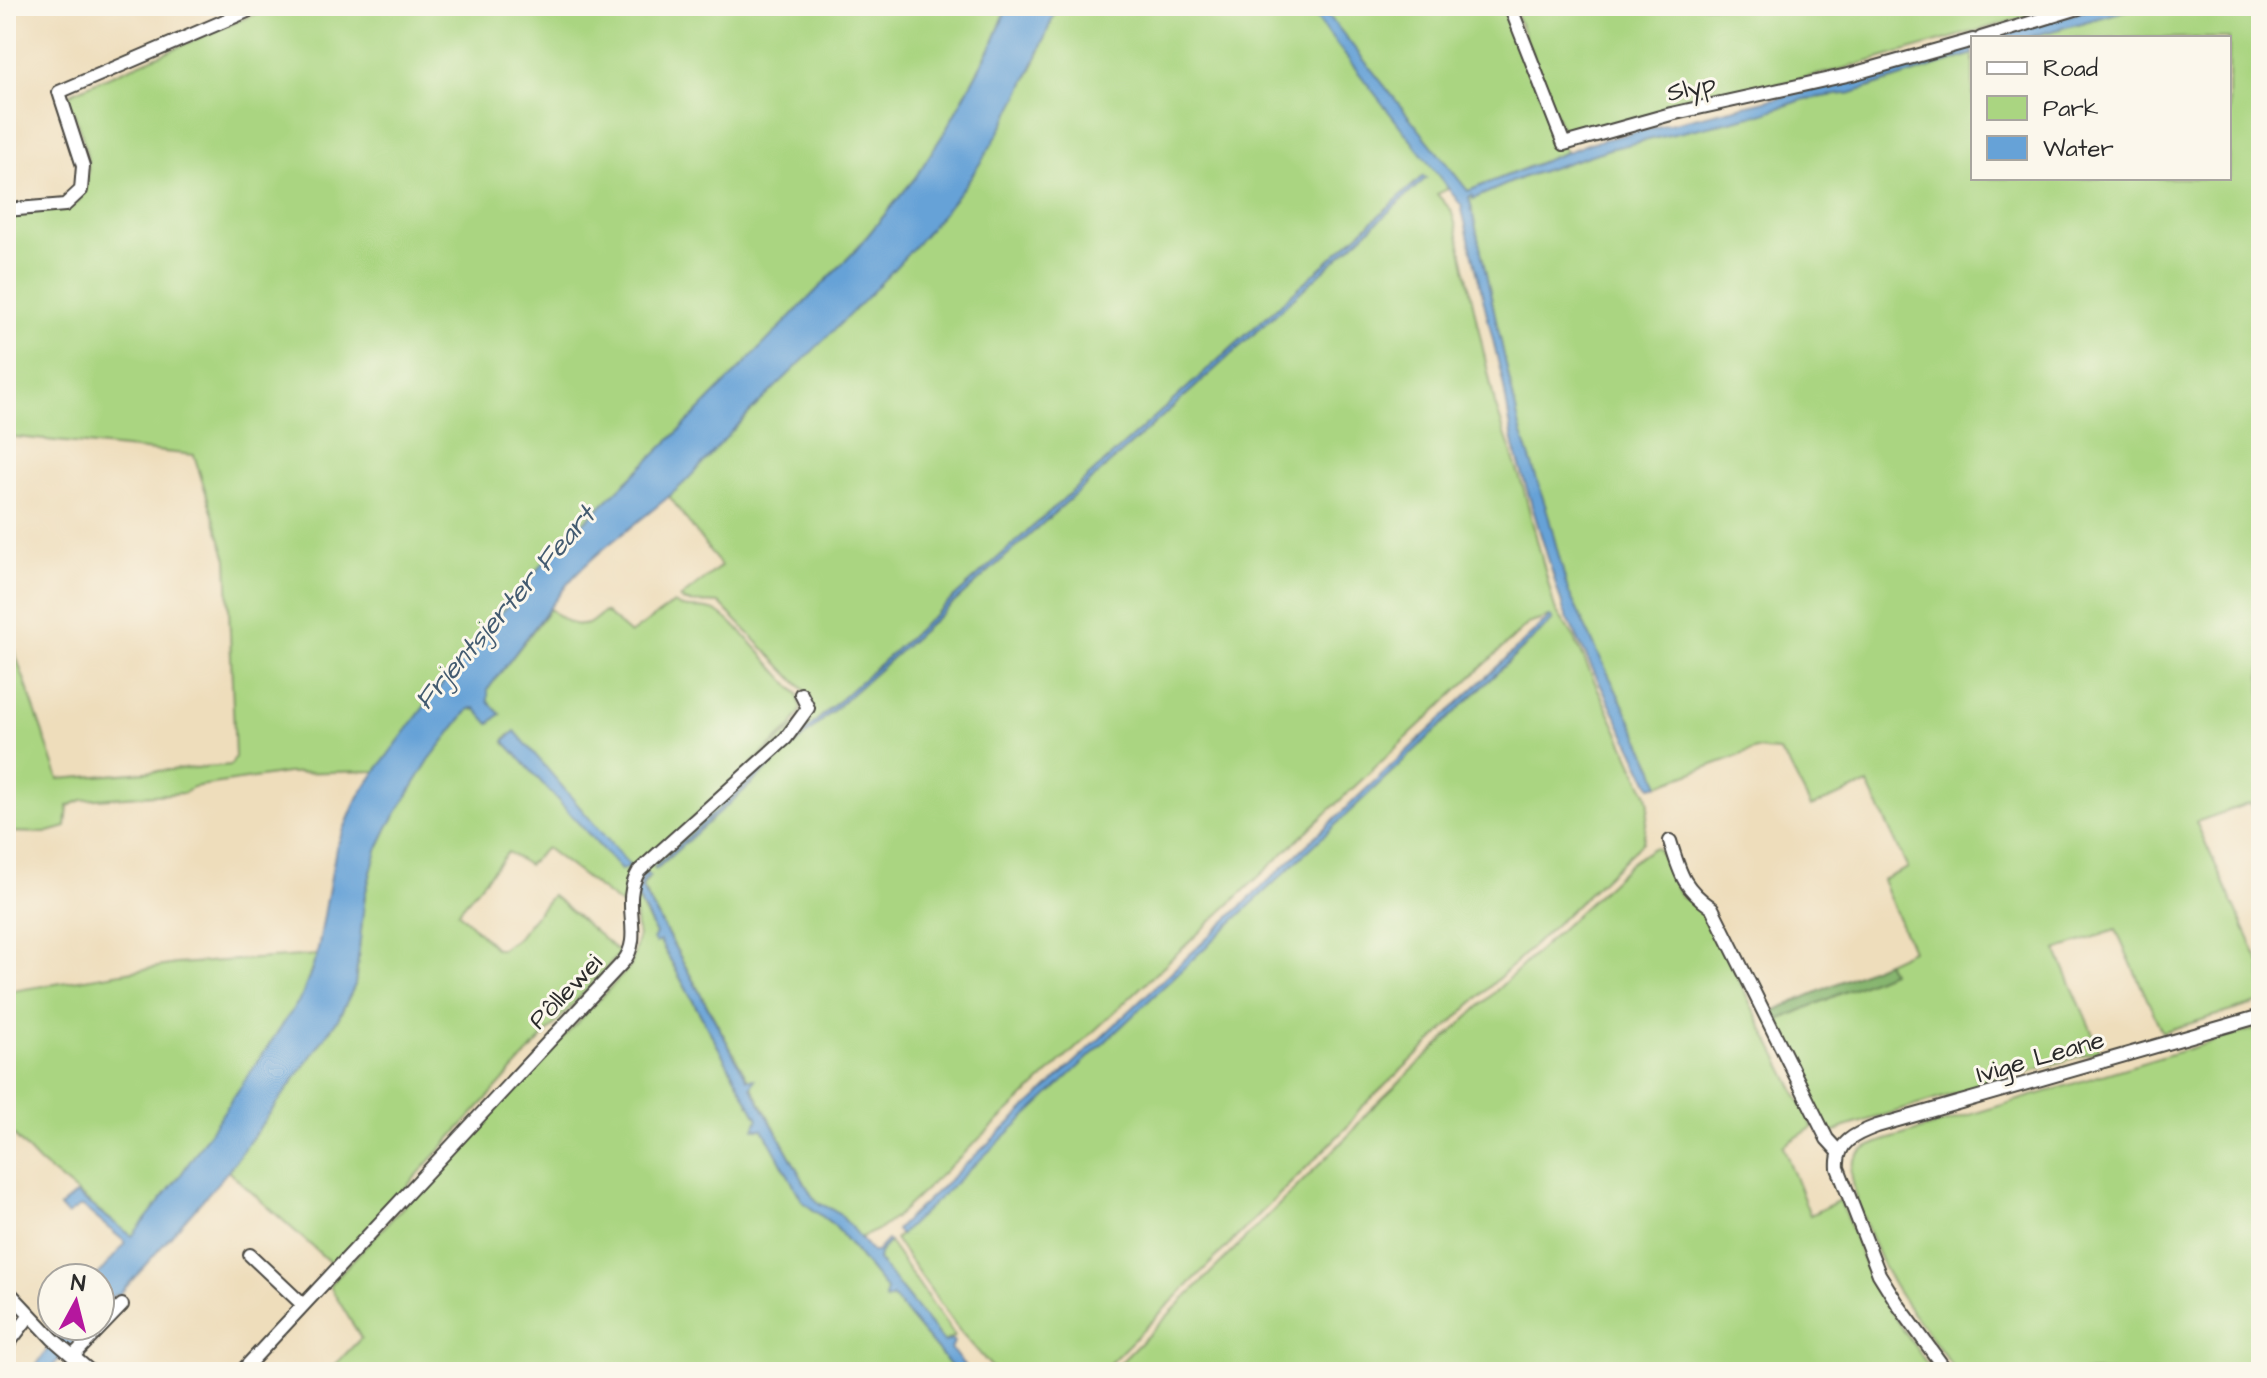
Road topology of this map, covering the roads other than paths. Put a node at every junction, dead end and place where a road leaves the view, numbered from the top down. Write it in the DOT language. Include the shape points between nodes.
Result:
graph roads {
  1 [pos="259,6"];
  2 [pos="1510,6"];
  3 [pos="2085,6"];
  4 [pos="1988,36"];
  5 [pos="1971,41"];
  6 [pos="6,210"];
  7 [pos="801,694"];
  8 [pos="1670,841"];
  9 [pos="2261,1016"];
  10 [pos="1838,1151"];
  11 [pos="250,1255"];
  12 [pos="6,1289"];
  13 [pos="122,1305"];
  14 [pos="303,1305"];
  15 [pos="30,1315"];
  16 [pos="6,1347"];
  17 [pos="69,1353"];
  18 [pos="91,1372"];
  19 [pos="241,1372"];
  20 [pos="1947,1372"];
  1 -- 6 [label="street" via="59,92 83,166 81,190 65,205"];
  2 -- 5 [label="street, Slyp" via="1564,144"];
  3 -- 4 [label="street"];
  7 -- 14 [label="street, Pôllewei" via="808,708 786,738 639,871 630,895 632,947 623,962"];
  8 -- 10 [label="street" via="1684,883 1712,908 1827,1139"];
  9 -- 10 [label="street, Ivige Leane" via="1877,1126"];
  10 -- 20 [label="street" via="1838,1168 1879,1274"];
  11 -- 14 [label="street"];
  12 -- 15 [label="street"];
  13 -- 17 [label="street"];
  14 -- 19 [label="street, Pôllewei"];
  15 -- 16 [label="street"];
  15 -- 17 [label="street"];
  17 -- 18 [label="street"];
}
